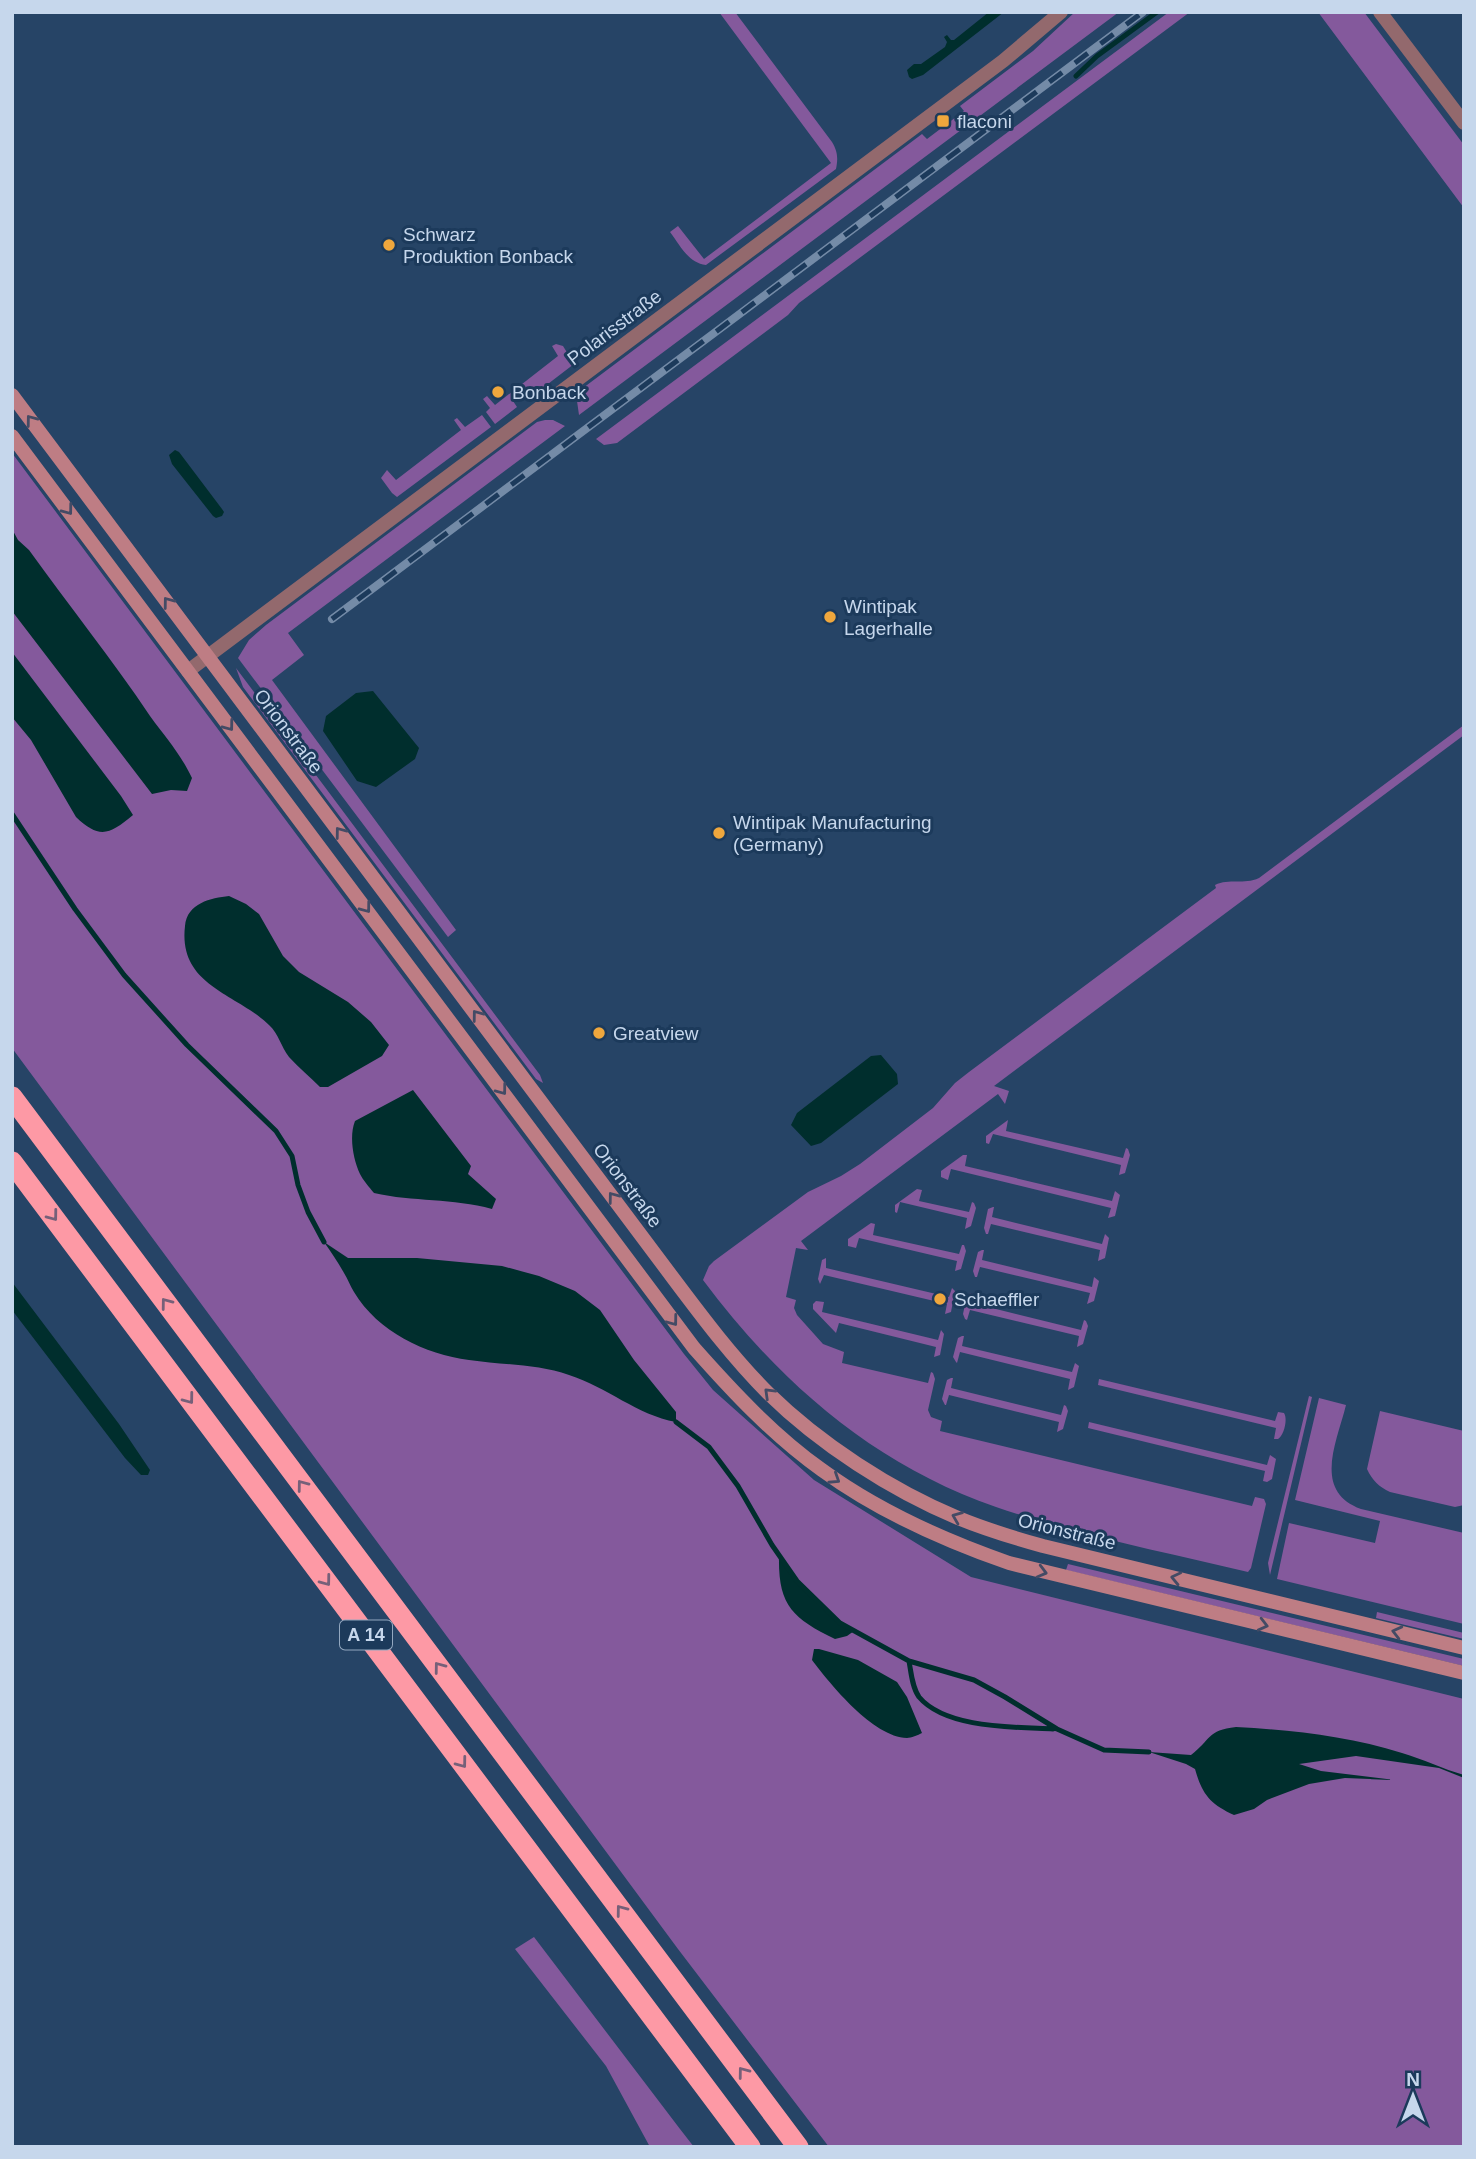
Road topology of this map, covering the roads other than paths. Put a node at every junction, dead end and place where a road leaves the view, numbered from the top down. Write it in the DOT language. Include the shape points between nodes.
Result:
graph roads {
  1 [pos="1061,12"];
  2 [pos="1380,12"];
  3 [pos="1464,123"];
  4 [pos="12,395"];
  5 [pos="12,436"];
  6 [pos="209,656"];
  7 [pos="188,671"];
  8 [pos="12,1097"];
  9 [pos="12,1162"];
  10 [pos="1464,1648"];
  11 [pos="1464,1673"];
  12 [pos="765,2103"];
  13 [pos="750,2147"];
  14 [pos="798,2147"];
  15 [pos="807,2147"];
  1 -- 6 [label="street, Polarisstraße" via="937,111"];
  2 -- 3 [label="street"];
  6 -- 4 [label="street, Orionstraße, one-way"];
  5 -- 7 [label="street, one-way"];
  6 -- 7 [label="street, Polarisstraße"];
  10 -- 6 [label="street, Orionstraße, one-way" via="991,1530 910,1495 810,1429 730,1352"];
  7 -- 11 [label="street, one-way" via="694,1348 757,1416 811,1462 914,1524 1009,1563"];
  12 -- 8 [label="highway, A 14, one-way"];
  9 -- 13 [label="highway, A 14, one-way"];
  12 -- 14 [label="highway, A 14"];
  12 -- 15 [label="highway"];
}
